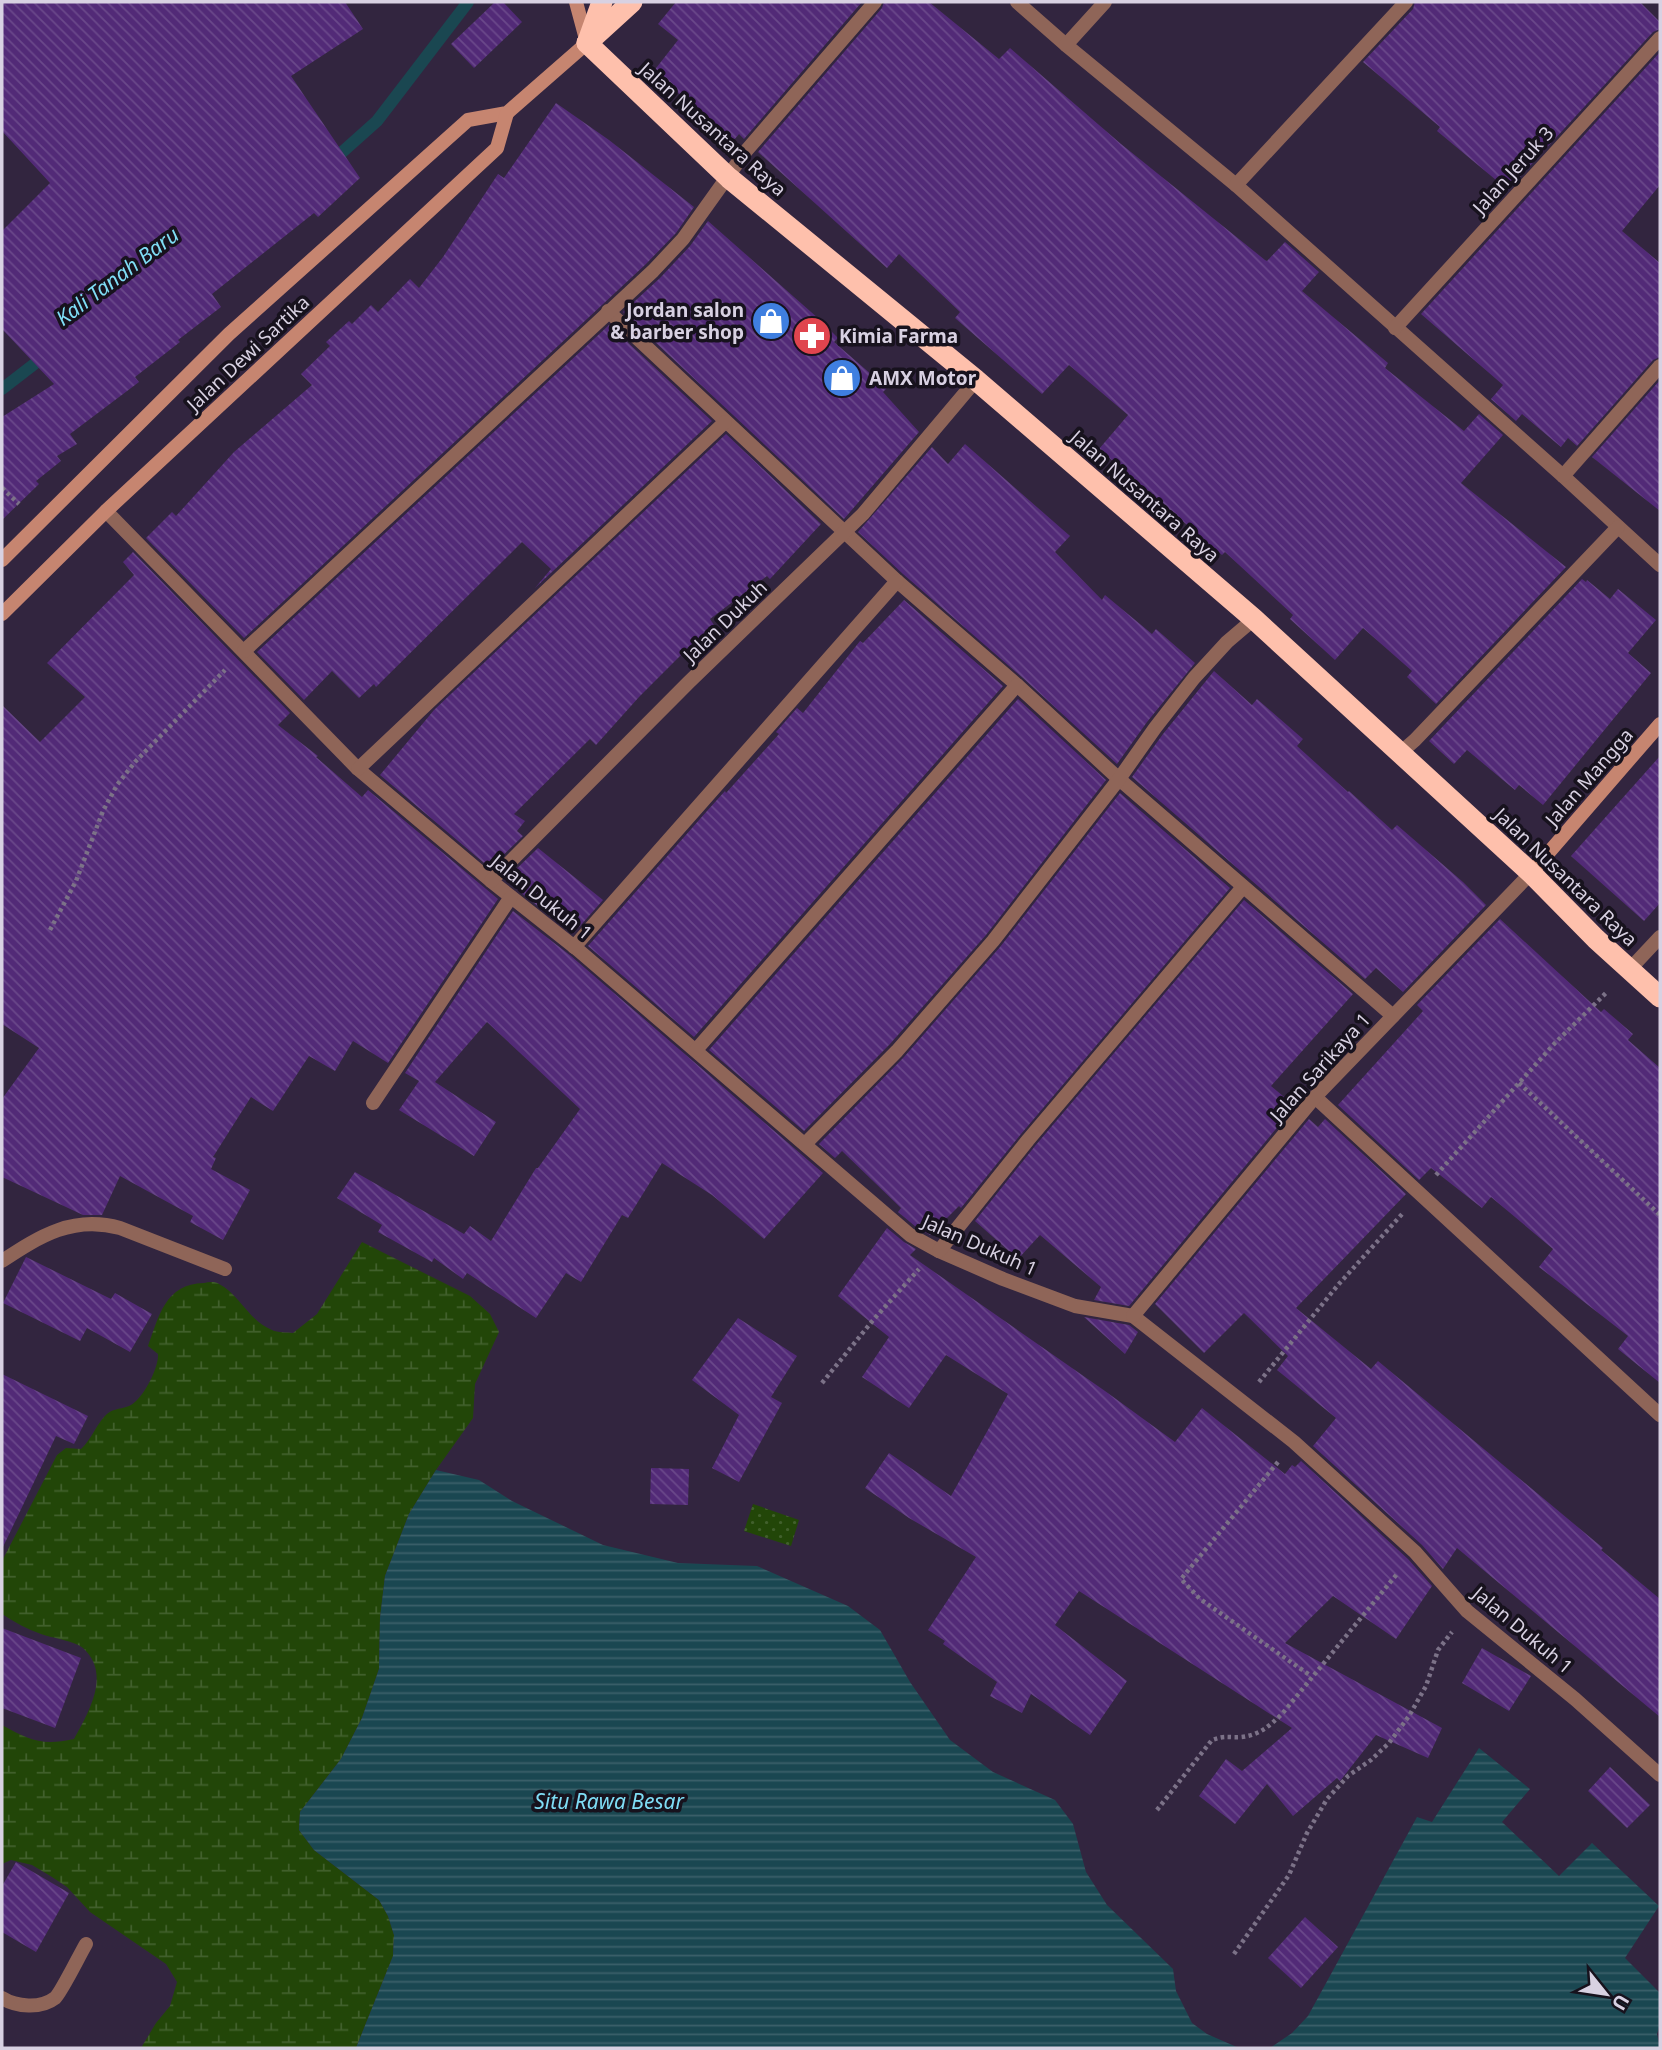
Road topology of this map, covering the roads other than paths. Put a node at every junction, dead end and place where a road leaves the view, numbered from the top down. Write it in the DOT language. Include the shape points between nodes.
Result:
graph roads {
  1 [pos="576,2"];
  2 [pos="602,2"];
  3 [pos="632,2"];
  4 [pos="875,2"];
  5 [pos="1017,2"];
  6 [pos="1105,2"];
  7 [pos="1406,2"];
  8 [pos="1660,38"];
  9 [pos="587,43"];
  10 [pos="1066,45"];
  11 [pos="508,113"];
  12 [pos="729,178"];
  13 [pos="1236,185"];
  14 [pos="608,311"];
  15 [pos="1395,328"];
  16 [pos="1660,366"];
  17 [pos="976,380"];
  18 [pos="725,422"];
  19 [pos="1563,476"];
  20 [pos="106,511"];
  21 [pos="1618,527"];
  22 [pos="844,533"];
  23 [pos="2,560"];
  24 [pos="1660,565"];
  25 [pos="897,581"];
  26 [pos="2,614"];
  27 [pos="1254,619"];
  28 [pos="244,651"];
  29 [pos="1017,685"];
  30 [pos="1660,724"];
  31 [pos="1400,753"];
  32 [pos="358,769"];
  33 [pos="1119,779"];
  34 [pos="1548,855"];
  35 [pos="1531,873"];
  36 [pos="491,881"];
  37 [pos="1243,887"];
  38 [pos="511,897"];
  39 [pos="1660,937"];
  40 [pos="574,947"];
  41 [pos="1630,969"];
  42 [pos="1660,997"];
  43 [pos="1393,1016"];
  44 [pos="696,1050"];
  45 [pos="1315,1097"];
  46 [pos="373,1103"];
  47 [pos="805,1144"];
  48 [pos="939,1251"];
  49 [pos="2,1261"];
  50 [pos="225,1269"];
  51 [pos="1133,1316"];
  52 [pos="1660,1415"];
  53 [pos="1660,1775"];
  54 [pos="86,1944"];
  55 [pos="2,1998"];
  1 -- 9 [label="main road"];
  2 -- 9 [label="highway"];
  3 -- 9 [label="highway"];
  4 -- 12 [label="street" via="746,151"];
  5 -- 10 [label="street"];
  6 -- 10 [label="street"];
  7 -- 13 [label="street"];
  8 -- 15 [label="street, Jalan Jeruk 3"];
  9 -- 11 [label="main road"];
  9 -- 12 [label="highway, Jalan Nusantara Raya"];
  10 -- 13 [label="street"];
  11 -- 20 [label="main road, Jalan Dewi Sartika" via="497,148"];
  11 -- 23 [label="main road, Jalan Dewi Sartika" via="468,120 229,334"];
  12 -- 14 [label="street" via="683,239"];
  12 -- 17 [label="highway, Jalan Nusantara Raya"];
  13 -- 15 [label="street"];
  14 -- 18 [label="street"];
  14 -- 28 [label="street"];
  15 -- 19 [label="street"];
  16 -- 19 [label="street"];
  17 -- 22 [label="street, Jalan Dukuh"];
  17 -- 27 [label="highway, Jalan Nusantara Raya"];
  18 -- 22 [label="street"];
  18 -- 32 [label="street"];
  19 -- 21 [label="street"];
  20 -- 26 [label="main road, Jalan Dewi Sartika"];
  20 -- 28 [label="street, Jalan Dukuh 1"];
  21 -- 24 [label="street"];
  21 -- 31 [label="street"];
  22 -- 25 [label="street"];
  22 -- 36 [label="street, Jalan Dukuh"];
  25 -- 29 [label="street"];
  25 -- 40 [label="street"];
  27 -- 31 [label="highway, Jalan Nusantara Raya"];
  27 -- 33 [label="street" via="1194,678"];
  28 -- 32 [label="street, Jalan Dukuh 1"];
  29 -- 33 [label="street"];
  29 -- 44 [label="street"];
  30 -- 34 [label="main road, Jalan Mangga"];
  31 -- 35 [label="highway, Jalan Nusantara Raya"];
  32 -- 36 [label="street, Jalan Dukuh 1"];
  33 -- 37 [label="street"];
  33 -- 47 [label="street" via="993,941 897,1051"];
  34 -- 35 [label="main road, Jalan Sarikaya 1"];
  35 -- 41 [label="highway, Jalan Nusantara Raya"];
  35 -- 43 [label="street, Jalan Sarikaya 1"];
  36 -- 38 [label="street, Jalan Dukuh 1"];
  37 -- 43 [label="street"];
  37 -- 48 [label="street"];
  38 -- 40 [label="street, Jalan Dukuh 1"];
  38 -- 46 [label="street"];
  39 -- 41 [label="street"];
  40 -- 44 [label="street, Jalan Dukuh 1"];
  41 -- 42 [label="highway, Jalan Nusantara Raya"];
  43 -- 45 [label="street, Jalan Sarikaya 1"];
  44 -- 47 [label="street, Jalan Dukuh 1"];
  45 -- 51 [label="street, Jalan Sarikaya 1"];
  45 -- 52 [label="street"];
  47 -- 48 [label="street, Jalan Dukuh 1" via="910,1235"];
  48 -- 51 [label="street, Jalan Dukuh 1" via="1075,1306"];
  49 -- 50 [label="street" via="48,1234 85,1223 103,1223"];
  51 -- 53 [label="street, Jalan Dukuh 1" via="1294,1442 1415,1552 1467,1611"];
  54 -- 55 [label="street" via="56,1997 37,2005"];
}
